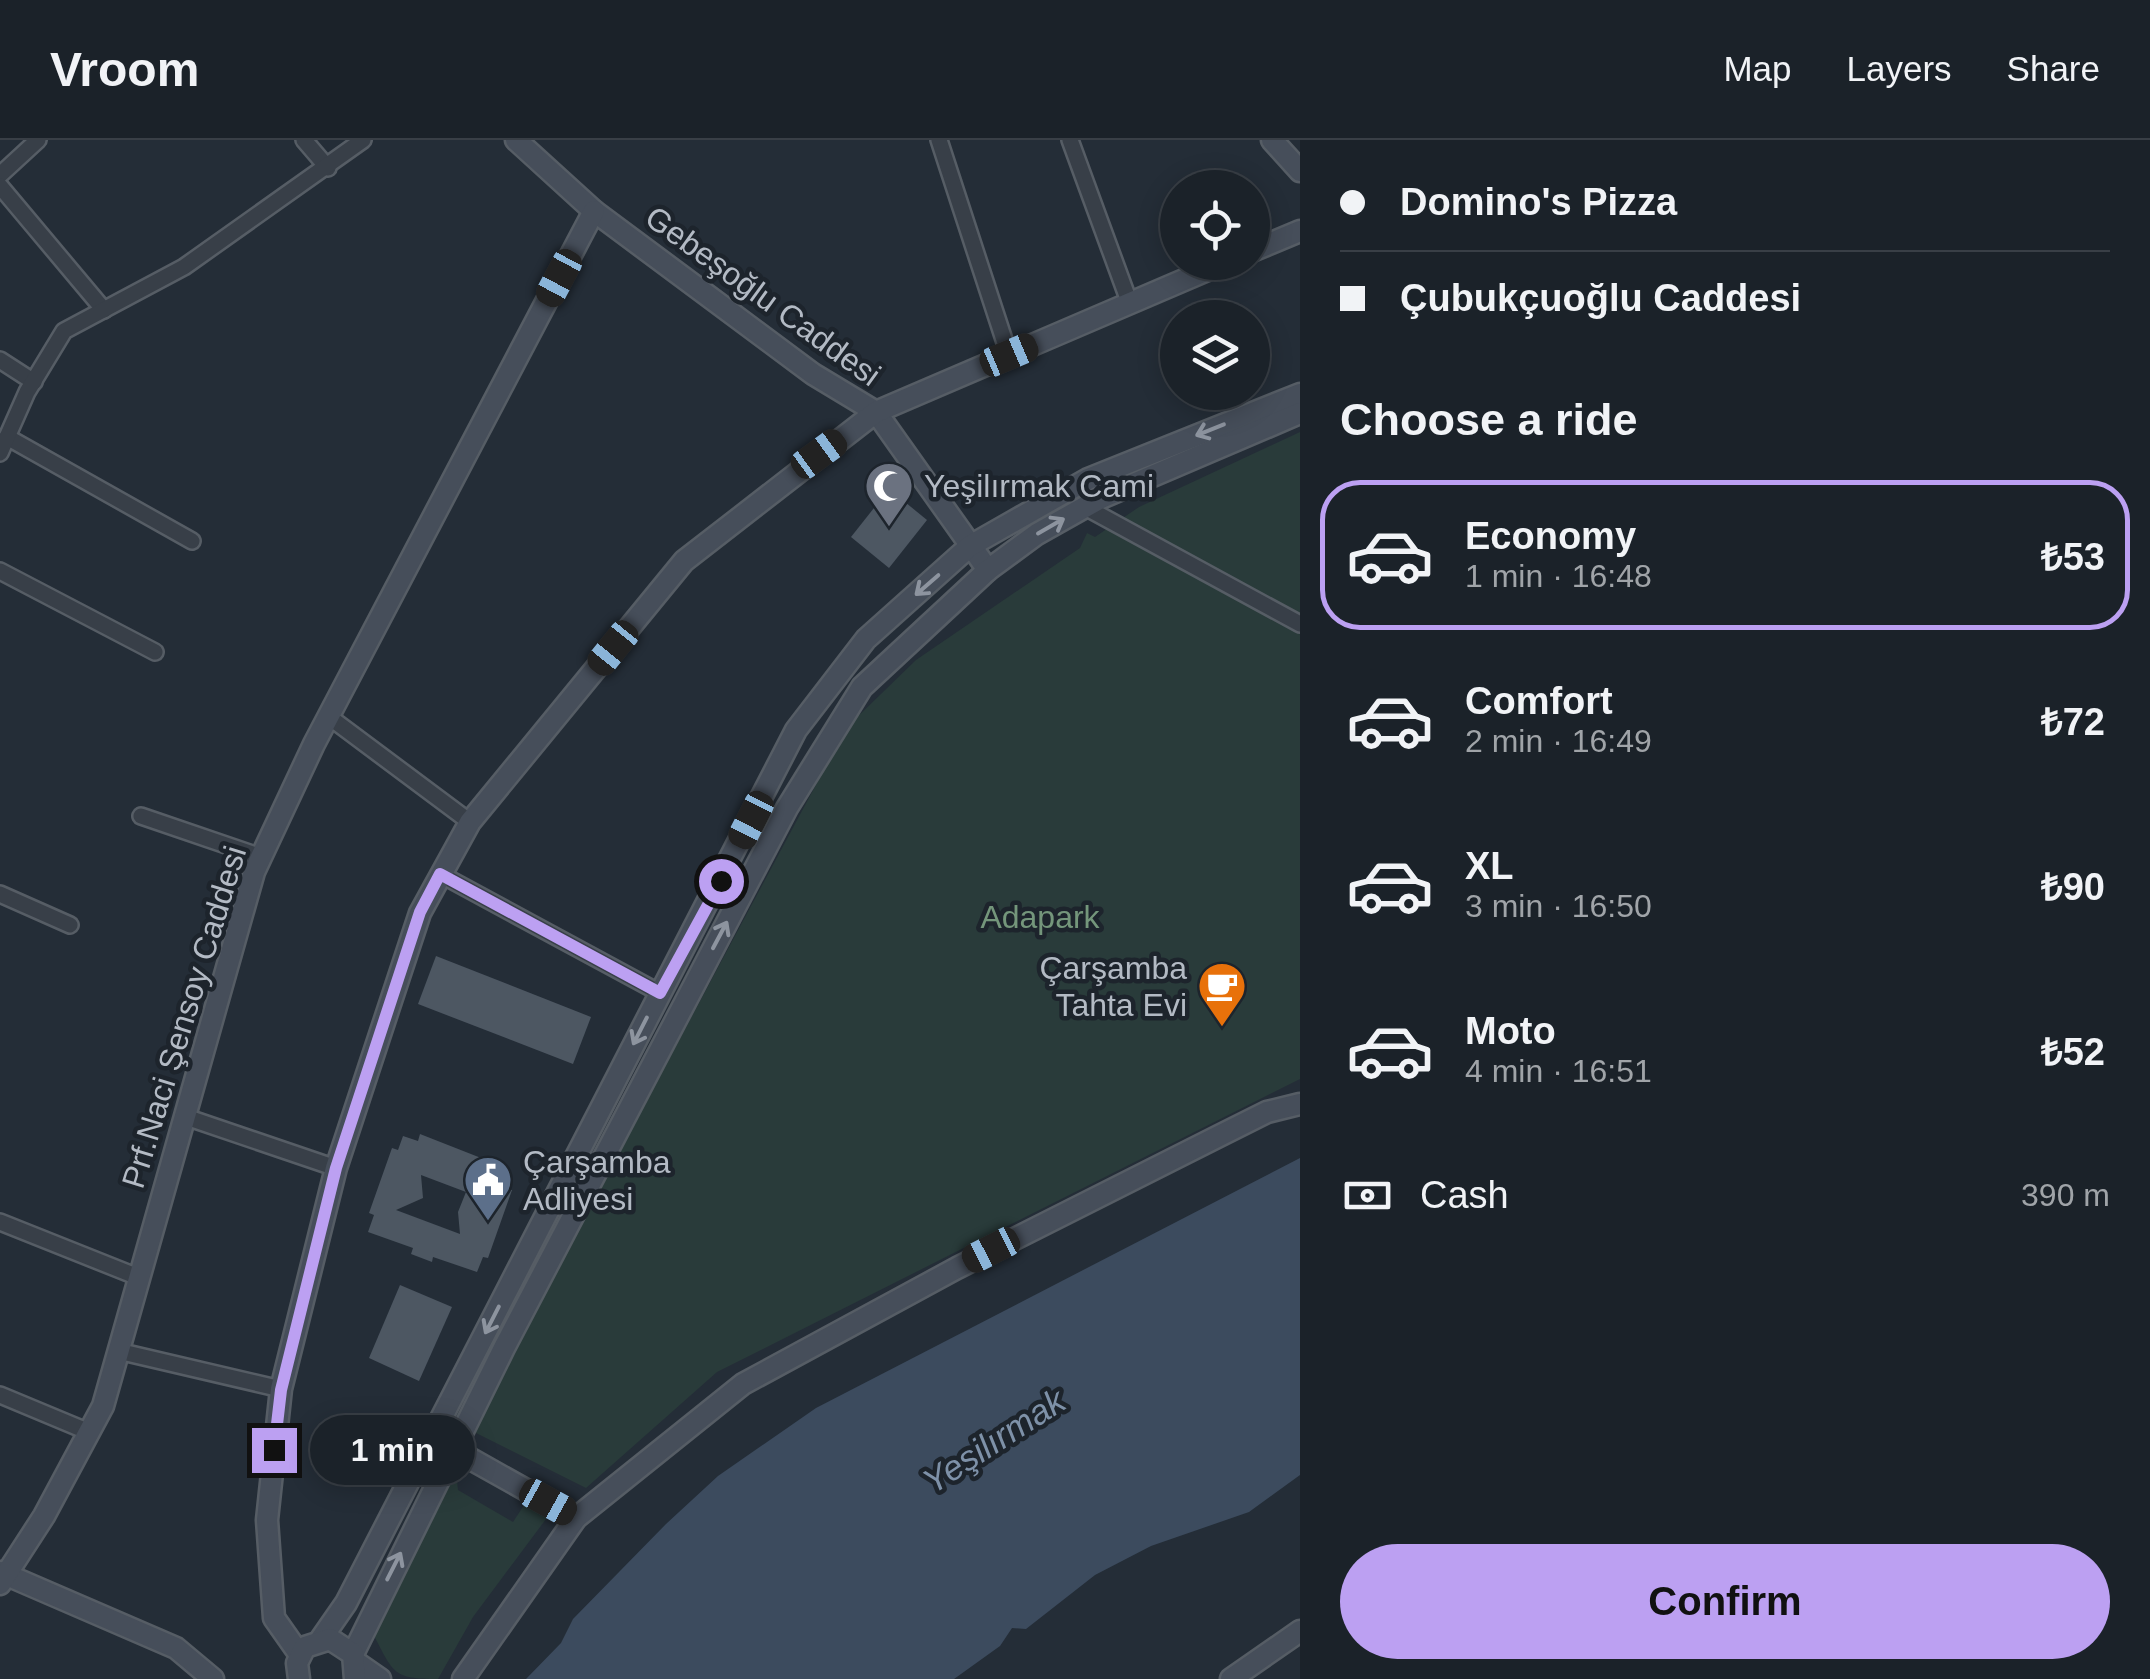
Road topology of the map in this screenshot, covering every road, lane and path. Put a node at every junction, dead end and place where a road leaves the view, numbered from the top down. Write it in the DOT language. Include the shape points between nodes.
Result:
graph roads {
  1 [pos="38,140"];
  2 [pos="304,140"];
  3 [pos="363,140"];
  4 [pos="516,140"];
  5 [pos="939,140"];
  6 [pos="1070,140"];
  7 [pos="1272,140"];
  8 [pos="328,168"];
  9 [pos="1300,171"];
  10 [pos="0,174"];
  11 [pos="0,186"];
  12 [pos="594,210"];
  13 [pos="1300,231"];
  14 [pos="1270,244"];
  15 [pos="1185,280"];
  16 [pos="1130,304"];
  17 [pos="104,310"];
  18 [pos="1009,355"];
  19 [pos="0,360"];
  20 [pos="34,382"];
  21 [pos="1300,394"];
  22 [pos="876,412"];
  23 [pos="1300,414"];
  24 [pos="7,438"];
  25 [pos="0,453"];
  26 [pos="1085,507"];
  27 [pos="192,541"];
  28 [pos="970,546"];
  29 [pos="988,570"];
  30 [pos="0,571"];
  31 [pos="1300,624"];
  32 [pos="155,652"];
  33 [pos="328,716"];
  34 [pos="141,816"];
  35 [pos="470,822"];
  36 [pos="261,856"];
  37 [pos="440,874"];
  38 [pos="0,894"];
  39 [pos="70,925"];
  40 [pos="660,993"];
  41 [pos="1300,1104"];
  42 [pos="183,1116"];
  43 [pos="336,1168"];
  44 [pos="0,1222"];
  45 [pos="138,1277"];
  46 [pos="118,1351"];
  47 [pos="281,1390"];
  48 [pos="0,1395"];
  49 [pos="89,1432"];
  50 [pos="453,1450"];
  51 [pos="576,1518"];
  52 [pos="3,1577"];
  53 [pos="1300,1631"];
  54 [pos="321,1639"];
  55 [pos="355,1665"];
  56 [pos="295,1669"];
  57 [pos="1240,1677"];
  58 [pos="213,1679"];
  59 [pos="380,1679"];
  60 [pos="463,1679"];
  1 -- 10 [label="street"];
  2 -- 8 [label="street"];
  3 -- 8 [label="street"];
  4 -- 12 [label="main road, Gebeşoğlu Caddesi"];
  5 -- 18 [label="street"];
  6 -- 16 [label="street"];
  7 -- 9 [label="main road"];
  8 -- 17 [label="street" via="184,266"];
  11 -- 17 [label="street"];
  12 -- 22 [label="main road, Gebeşoğlu Caddesi" via="813,374"];
  12 -- 33 [label="main road, Prf.Naci Şensoy Caddesi"];
  13 -- 14 [label="main road"];
  15 -- 16 [label="main road"];
  16 -- 18 [label="main road"];
  17 -- 20 [label="street" via="64,331"];
  18 -- 22 [label="main road"];
  19 -- 20 [label="street"];
  20 -- 24 [label="street"];
  21 -- 28 [label="main road, one-way" via="1088,480"];
  22 -- 28 [label="main road, Gebeşoğlu Caddesi"];
  22 -- 35 [label="main road" via="684,561"];
  23 -- 26 [label="main road"];
  24 -- 25 [label="street"];
  24 -- 27 [label="street"];
  29 -- 26 [label="main road, one-way"];
  26 -- 31 [label="street"];
  28 -- 29 [label="main road, Gebeşoğlu Caddesi"];
  28 -- 40 [label="main road, one-way" via="866,639 796,730"];
  50 -- 29 [label="main road, one-way" via="809,766 862,686"];
  30 -- 32 [label="street"];
  33 -- 35 [label="street"];
  33 -- 36 [label="main road, Prf.Naci Şensoy Caddesi"];
  34 -- 36 [label="street"];
  35 -- 37 [label="main road"];
  36 -- 42 [label="main road, Prf.Naci Şensoy Caddesi"];
  37 -- 40 [label="street"];
  37 -- 43 [label="main road" via="420,912"];
  38 -- 39 [label="street"];
  40 -- 54 [label="main road, one-way" via="346,1603"];
  41 -- 51 [label="main road" via="1267,1112 1026,1233 744,1384"];
  42 -- 43 [label="street"];
  42 -- 45 [label="main road, Prf.Naci Şensoy Caddesi"];
  43 -- 47 [label="main road"];
  44 -- 45 [label="street"];
  45 -- 46 [label="main road, Prf.Naci Şensoy Caddesi"];
  46 -- 47 [label="street"];
  46 -- 49 [label="main road, Prf.Naci Şensoy Caddesi"];
  47 -- 56 [label="main road" via="267,1520 274,1618"];
  48 -- 49 [label="street"];
  49 -- 52 [label="main road, Prf.Naci Şensoy Caddesi"];
  50 -- 51 [label="main road"];
  55 -- 50 [label="main road, one-way"];
  51 -- 60 [label="main road"];
  52 -- 58 [label="main road" via="176,1648"];
  53 -- 57 [label="main road"];
  54 -- 55 [label="main road" via="340,1641"];
  54 -- 56 [label="main road"];
  55 -- 59 [label="main road"];
}
